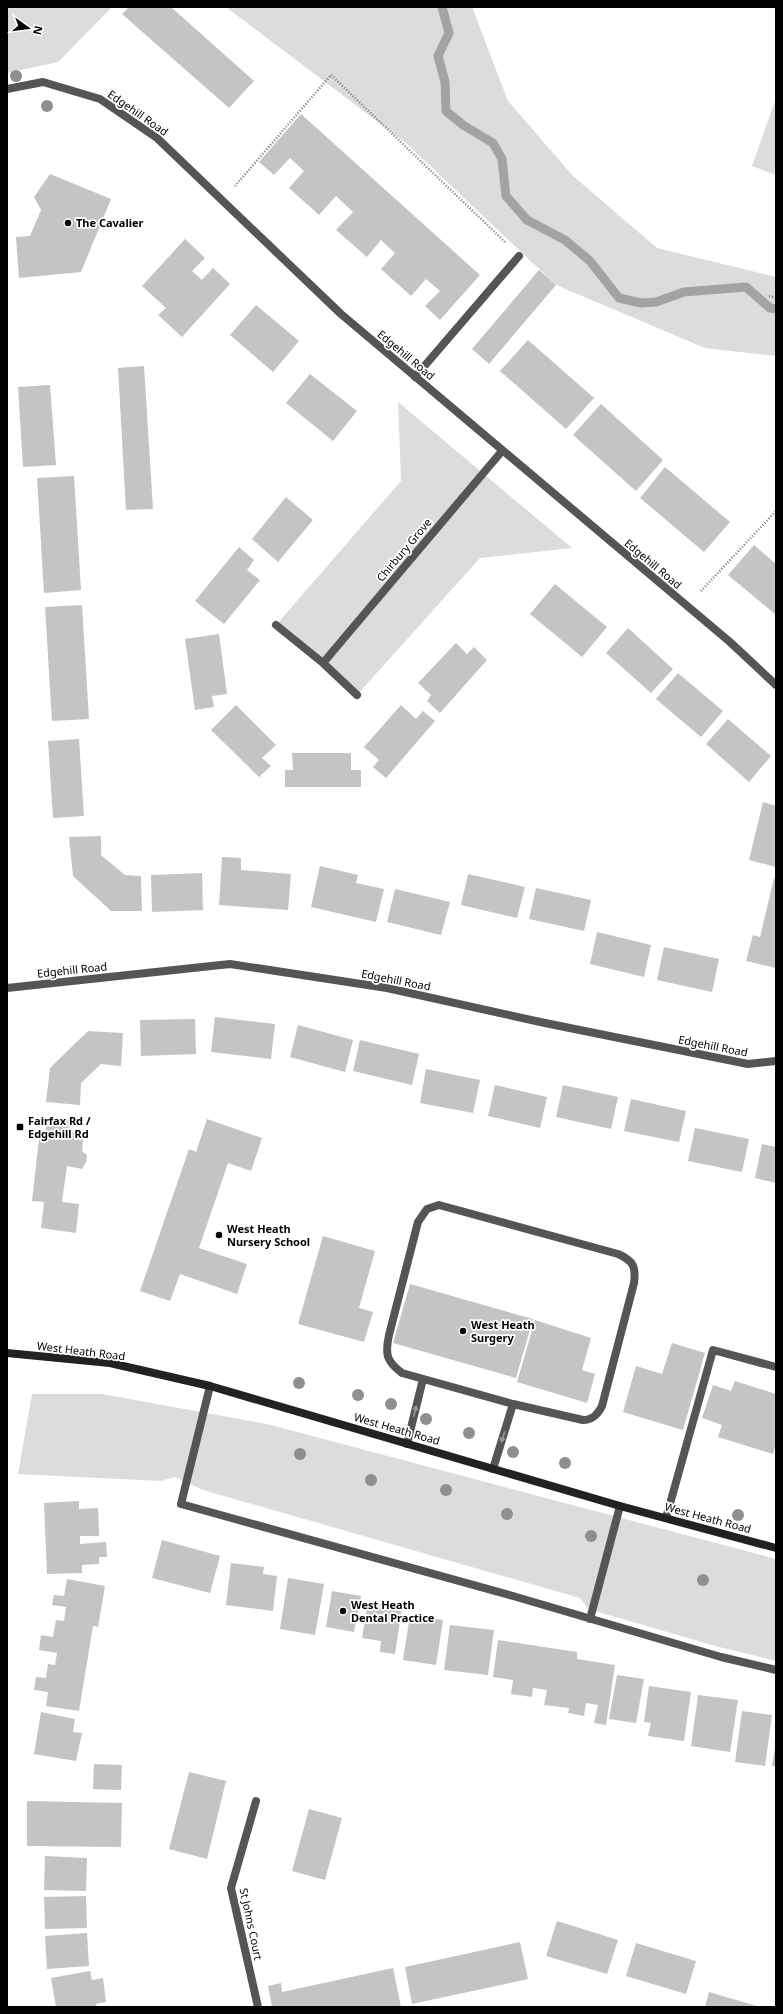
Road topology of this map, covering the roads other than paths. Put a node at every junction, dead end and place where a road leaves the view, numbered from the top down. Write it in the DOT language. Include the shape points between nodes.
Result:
graph roads {
  1 [pos="7,89"];
  2 [pos="519,256"];
  3 [pos="415,377"];
  4 [pos="502,451"];
  5 [pos="276,625"];
  6 [pos="323,663"];
  7 [pos="776,685"];
  8 [pos="357,695"];
  9 [pos="7,988"];
  10 [pos="776,1061"];
  11 [pos="7,1353"];
  12 [pos="776,1367"];
  13 [pos="423,1379"];
  14 [pos="210,1386"];
  15 [pos="513,1404"];
  16 [pos="407,1444"];
  17 [pos="493,1469"];
  18 [pos="620,1506"];
  19 [pos="666,1518"];
  20 [pos="776,1548"];
  21 [pos="590,1619"];
  22 [pos="776,1670"];
  23 [pos="256,1801"];
  24 [pos="258,2007"];
  1 -- 3 [label="street, Edgehill Road" via="43,82 100,99 157,138 341,314"];
  2 -- 3 [label="street"];
  3 -- 4 [label="street, Edgehill Road"];
  4 -- 6 [label="street, Chirbury Grove"];
  4 -- 7 [label="street, Edgehill Road" via="687,606"];
  5 -- 6 [label="street"];
  6 -- 8 [label="street"];
  9 -- 10 [label="street, Edgehill Road" via="230,964 387,988 748,1064"];
  11 -- 14 [label="street, West Heath Road" via="110,1363"];
  12 -- 19 [label="street" via="713,1350"];
  13 -- 15 [label="street"];
  13 -- 15 [label="street" via="402,1373 395,1368 388,1360 387,1348 418,1222 427,1209 439,1205 627,1258 634,1268 634,1283 602,1406 597,1414 589,1420 583,1420"];
  16 -- 13 [label="street, one-way"];
  14 -- 16 [label="street, West Heath Road"];
  14 -- 21 [label="street" via="181,1504"];
  15 -- 17 [label="street, one-way"];
  16 -- 17 [label="street, West Heath Road"];
  17 -- 18 [label="street, West Heath Road"];
  18 -- 19 [label="street, West Heath Road"];
  18 -- 21 [label="street"];
  19 -- 20 [label="street, West Heath Road"];
  21 -- 22 [label="street" via="721,1657"];
  23 -- 24 [label="street, St Johns Court" via="231,1888"];
}
